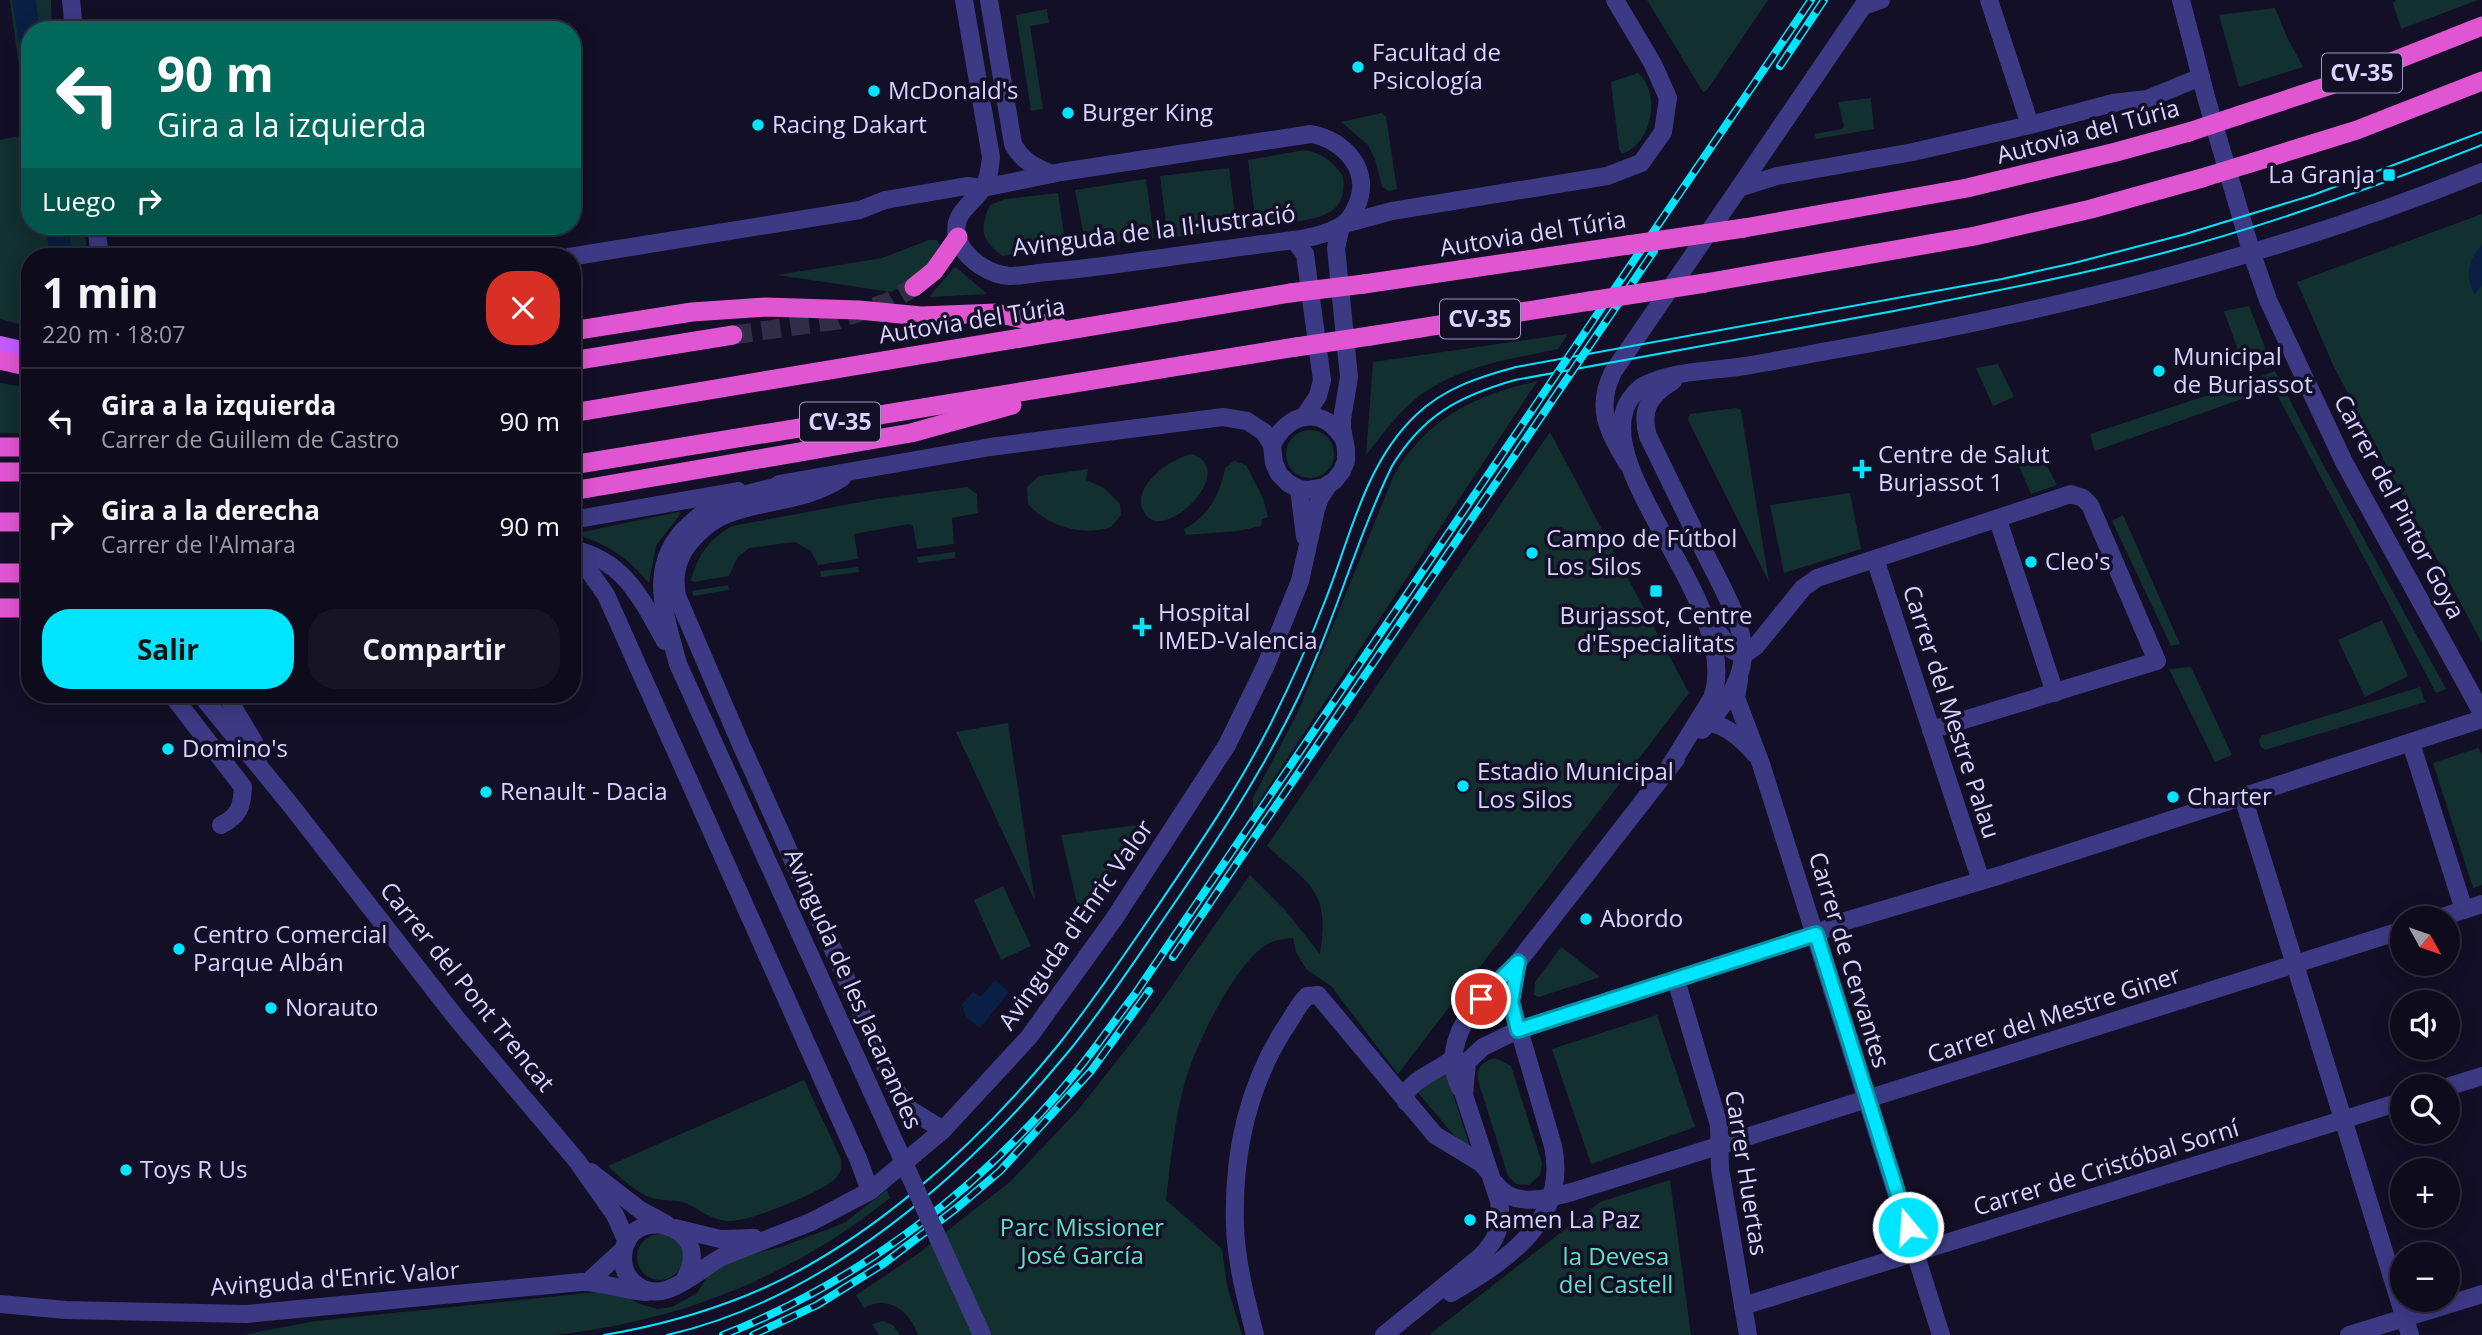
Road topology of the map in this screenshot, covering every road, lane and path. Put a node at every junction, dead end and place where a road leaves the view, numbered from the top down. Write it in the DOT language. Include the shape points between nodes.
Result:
graph roads {
  1 [pos="71,0"];
  2 [pos="964,0"];
  3 [pos="989,0"];
  4 [pos="1615,0"];
  5 [pos="1881,0"];
  6 [pos="1989,0"];
  7 [pos="2181,0"];
  8 [pos="73,21"];
  9 [pos="2482,26"];
  10 [pos="2201,77"];
  11 [pos="2482,81"];
  12 [pos="2030,125"];
  13 [pos="2482,172"];
  14 [pos="1051,174"];
  15 [pos="1362,186"];
  16 [pos="983,188"];
  17 [pos="1739,188"];
  18 [pos="1392,211"];
  19 [pos="1342,225"];
  20 [pos="958,237"];
  21 [pos="1294,240"];
  22 [pos="2252,254"];
  23 [pos="581,255"];
  24 [pos="914,287"];
  25 [pos="581,330"];
  26 [pos="1070,330"];
  27 [pos="733,335"];
  28 [pos="0,345"];
  29 [pos="21,350"];
  30 [pos="0,360"];
  31 [pos="581,360"];
  32 [pos="21,365"];
  33 [pos="1685,374"];
  34 [pos="1107,378"];
  35 [pos="581,412"];
  36 [pos="1304,417"];
  37 [pos="1343,438"];
  38 [pos="1272,445"];
  39 [pos="0,447"];
  40 [pos="21,447"];
  41 [pos="581,464"];
  42 [pos="1631,469"];
  43 [pos="0,472"];
  44 [pos="21,472"];
  45 [pos="852,472"];
  46 [pos="794,482"];
  47 [pos="1329,484"];
  48 [pos="581,489"];
  49 [pos="1299,489"];
  50 [pos="581,518"];
  51 [pos="1998,520"];
  52 [pos="0,522"];
  53 [pos="21,522"];
  54 [pos="1307,550"];
  55 [pos="581,552"];
  56 [pos="1875,559"];
  57 [pos="581,564"];
  58 [pos="0,573"];
  59 [pos="21,573"];
  60 [pos="0,608"];
  61 [pos="21,608"];
  62 [pos="1703,615"];
  63 [pos="1750,651"];
  64 [pos="678,664"];
  65 [pos="1737,682"];
  66 [pos="2055,693"];
  67 [pos="178,703"];
  68 [pos="208,703"];
  69 [pos="231,703"];
  70 [pos="2482,713"];
  71 [pos="2482,719"];
  72 [pos="1702,725"];
  73 [pos="1931,730"];
  74 [pos="2411,743"];
  75 [pos="1761,764"];
  76 [pos="2242,797"];
  77 [pos="293,808"];
  78 [pos="221,825"];
  79 [pos="1981,881"];
  80 [pos="2482,904"];
  81 [pos="2464,910"];
  82 [pos="2460,911"];
  83 [pos="1816,934"];
  84 [pos="2390,934"];
  85 [pos="1518,962"];
  86 [pos="2294,964"];
  87 [pos="1676,980"];
  88 [pos="1518,1030"];
  89 [pos="1453,1058"];
  90 [pos="2482,1076"];
  91 [pos="2460,1083"];
  92 [pos="1464,1095"];
  93 [pos="1867,1100"];
  94 [pos="1406,1102"];
  95 [pos="2390,1105"];
  96 [pos="2344,1119"];
  97 [pos="943,1130"];
  98 [pos="1719,1144"];
  99 [pos="577,1161"];
  100 [pos="1491,1175"];
  101 [pos="870,1191"];
  102 [pos="1550,1198"];
  103 [pos="671,1226"];
  104 [pos="775,1235"];
  105 [pos="626,1246"];
  106 [pos="1916,1252"];
  107 [pos="589,1281"];
  108 [pos="683,1282"];
  109 [pos="650,1292"];
  110 [pos="2482,1294"];
  111 [pos="0,1304"];
  112 [pos="1743,1306"];
  113 [pos="2405,1316"];
  114 [pos="1405,1319"];
  115 [pos="982,1335"];
  116 [pos="1255,1335"];
  117 [pos="1384,1335"];
  118 [pos="1748,1335"];
  119 [pos="1941,1335"];
  120 [pos="2348,1335"];
  121 [pos="2410,1335"];
  1 -- 8 [label="street"];
  2 -- 16 [label="street" via="990,157"];
  3 -- 14 [label="street" via="1013,144 1029,164"];
  4 -- 18 [label="street, Avinguda de la Il·lustració" via="1668,99 1663,132 1641,163 1607,176"];
  5 -- 17 [label="street" via="1863,6"];
  6 -- 12 [label="street"];
  7 -- 10 [label="street, Carrer del Pintor Goya"];
  9 -- 26 [label="highway, Autovia del Túria / CV-35, bridge" via="2343,81 2189,132 1967,188 1744,228 1290,293"];
  10 -- 12 [label="street" via="2154,97"];
  10 -- 22 [label="street, Carrer del Pintor Goya"];
  11 -- 34 [label="highway, CV-35, bridge" via="2357,130 2255,162 2091,209 1975,236"];
  12 -- 17 [label="street" via="1777,176"];
  13 -- 22 [label="street" via="2395,207"];
  14 -- 15 [label="street" via="1311,134 1332,140 1350,154"];
  14 -- 16 [label="street"];
  15 -- 18 [label="street"];
  15 -- 19 [label="street" via="1355,210"];
  16 -- 20 [label="street" via="961,213"];
  16 -- 23 [label="street" via="967,186 898,197 860,210"];
  17 -- 42 [label="street" via="1606,385 1603,412"];
  18 -- 19 [label="street, Avinguda de la Il·lustració"];
  19 -- 21 [label="street, Avinguda de la Il·lustració"];
  19 -- 37 [label="street" via="1336,248 1349,377"];
  20 -- 21 [label="street, Avinguda de la Il·lustració" via="979,265 1009,276"];
  20 -- 24 [label="highway" via="934,271"];
  21 -- 36 [label="street" via="1305,254 1322,380"];
  22 -- 33 [label="street" via="2028,312"];
  22 -- 70 [label="street, Carrer del Pintor Goya" via="2268,300 2344,462"];
  25 -- 26 [label="highway" via="692,312 766,307 921,316 996,313"];
  26 -- 35 [label="highway, Autovia del Túria / CV-35"];
  27 -- 31 [label="highway"];
  28 -- 29 [label="main road"];
  30 -- 32 [label="highway"];
  33 -- 42 [label="street" via="1641,387 1626,405 1622,428"];
  33 -- 63 [label="street" via="1657,390 1646,407 1644,423"];
  34 -- 41 [label="highway, CV-35"];
  34 -- 48 [label="highway" via="911,433"];
  36 -- 37 [label="street" via="1329,421"];
  36 -- 38 [label="street" via="1288,423"];
  37 -- 47 [label="street" via="1346,461"];
  38 -- 45 [label="street" via="1257,426 1223,417 990,447"];
  38 -- 49 [label="street" via="1279,474"];
  39 -- 40 [label="highway"];
  42 -- 62 [label="street"];
  43 -- 44 [label="highway"];
  45 -- 46 [label="street"];
  45 -- 97 [label="street, Avinguda de les Jacarandes" via="811,494 723,515 698,534 680,559 675,586 897,1092 909,1109"];
  46 -- 50 [label="street"];
  46 -- 64 [label="street, Avinguda de les Jacarandes" via="716,504 681,532 668,551 661,585"];
  47 -- 49 [label="street"];
  47 -- 54 [label="street, Avinguda d'Enric Valor" via="1316,509"];
  49 -- 54 [label="street, Avinguda d'Enric Valor"];
  51 -- 56 [label="street"];
  51 -- 66 [label="street"];
  51 -- 66 [label="street" via="2071,494 2083,498 2157,661"];
  52 -- 53 [label="highway"];
  54 -- 97 [label="street, Avinguda d'Enric Valor" via="1300,581 1270,653 1210,773 1078,972 1029,1037"];
  55 -- 64 [label="street, Avinguda de les Jacarandes" via="622,573"];
  56 -- 63 [label="street" via="1817,578 1803,588"];
  56 -- 73 [label="street, Carrer del Mestre Palau"];
  57 -- 101 [label="street" via="606,595"];
  58 -- 59 [label="highway"];
  60 -- 61 [label="highway"];
  62 -- 63 [label="street" via="1732,650"];
  62 -- 72 [label="street" via="1715,651 1717,676"];
  63 -- 65 [label="street, Carrer de Cervantes"];
  64 -- 115 [label="street, Avinguda de les Jacarandes, bridge"];
  65 -- 72 [label="street"];
  65 -- 75 [label="street, Carrer de Cervantes" via="1736,698"];
  66 -- 73 [label="street"];
  67 -- 78 [label="street" via="243,787 235,818"];
  68 -- 77 [label="street"];
  69 -- 77 [label="street"];
  71 -- 74 [label="street"];
  72 -- 75 [label="street" via="1730,733 1747,745"];
  72 -- 85 [label="street"];
  73 -- 79 [label="street, Carrer del Mestre Palau"];
  74 -- 76 [label="street"];
  74 -- 81 [label="street"];
  75 -- 83 [label="street, Carrer de Cervantes"];
  76 -- 79 [label="street"];
  76 -- 86 [label="street"];
  77 -- 99 [label="street, Carrer del Pont Trencat" via="457,1018"];
  79 -- 83 [label="street"];
  80 -- 81 [label="street"];
  81 -- 82 [label="street"];
  83 -- 87 [label="street"];
  83 -- 93 [label="street, Carrer de Cervantes"];
  84 -- 86 [label="street, Carrer del Mestre Giner"];
  85 -- 88 [label="street" via="1511,1002"];
  85 -- 89 [label="street" via="1470,1012"];
  86 -- 93 [label="street, Carrer del Mestre Giner"];
  86 -- 96 [label="street"];
  87 -- 88 [label="street"];
  87 -- 98 [label="street, Carrer Huertas" via="1717,1116"];
  88 -- 92 [label="street" via="1483,1047 1468,1062"];
  88 -- 102 [label="street" via="1554,1153 1555,1183"];
  89 -- 92 [label="street"];
  89 -- 94 [label="street" via="1411,1086"];
  90 -- 91 [label="street"];
  92 -- 100 [label="street"];
  93 -- 98 [label="street, Carrer del Mestre Giner"];
  93 -- 106 [label="street, Carrer de Cervantes"];
  94 -- 100 [label="street, Carrer del Mestre Giner" via="1435,1135 1481,1163"];
  94 -- 116 [label="street, Carrer del Mestre Giner" via="1318,995 1303,1000 1266,1059 1245,1121 1235,1225"];
  95 -- 96 [label="street, Carrer de Cristóbal Sorní"];
  96 -- 106 [label="street, Carrer de Cristóbal Sorní"];
  96 -- 113 [label="street"];
  97 -- 101 [label="street, Avinguda d'Enric Valor"];
  98 -- 102 [label="street, Carrer del Mestre Giner"];
  98 -- 112 [label="street, Carrer Huertas"];
  99 -- 103 [label="street, Carrer del Pont Trencat" via="640,1210"];
  99 -- 105 [label="street, Carrer del Pont Trencat" via="615,1215"];
  100 -- 102 [label="street, Carrer del Mestre Giner" via="1505,1194"];
  100 -- 114 [label="street" via="1501,1215 1492,1245"];
  101 -- 104 [label="street, Avinguda d'Enric Valor"];
  102 -- 114 [label="street" via="1544,1215 1517,1248 1489,1270"];
  103 -- 104 [label="street, Avinguda d'Enric Valor" via="720,1239"];
  103 -- 105 [label="street" via="646,1226 636,1231"];
  103 -- 108 [label="street" via="688,1242 691,1252"];
  104 -- 108 [label="street, Avinguda d'Enric Valor" via="710,1262"];
  105 -- 107 [label="street"];
  105 -- 109 [label="street" via="623,1260 630,1279"];
  106 -- 112 [label="street, Carrer de Cristóbal Sorní"];
  106 -- 119 [label="street, Carrer de Cervantes"];
  107 -- 109 [label="street, Avinguda d'Enric Valor"];
  107 -- 111 [label="street, Avinguda d'Enric Valor" via="247,1314"];
  108 -- 109 [label="street"];
  110 -- 113 [label="street"];
  112 -- 118 [label="street, Carrer Huertas"];
  113 -- 120 [label="street"];
  113 -- 121 [label="street"];
  114 -- 117 [label="street"];
}
